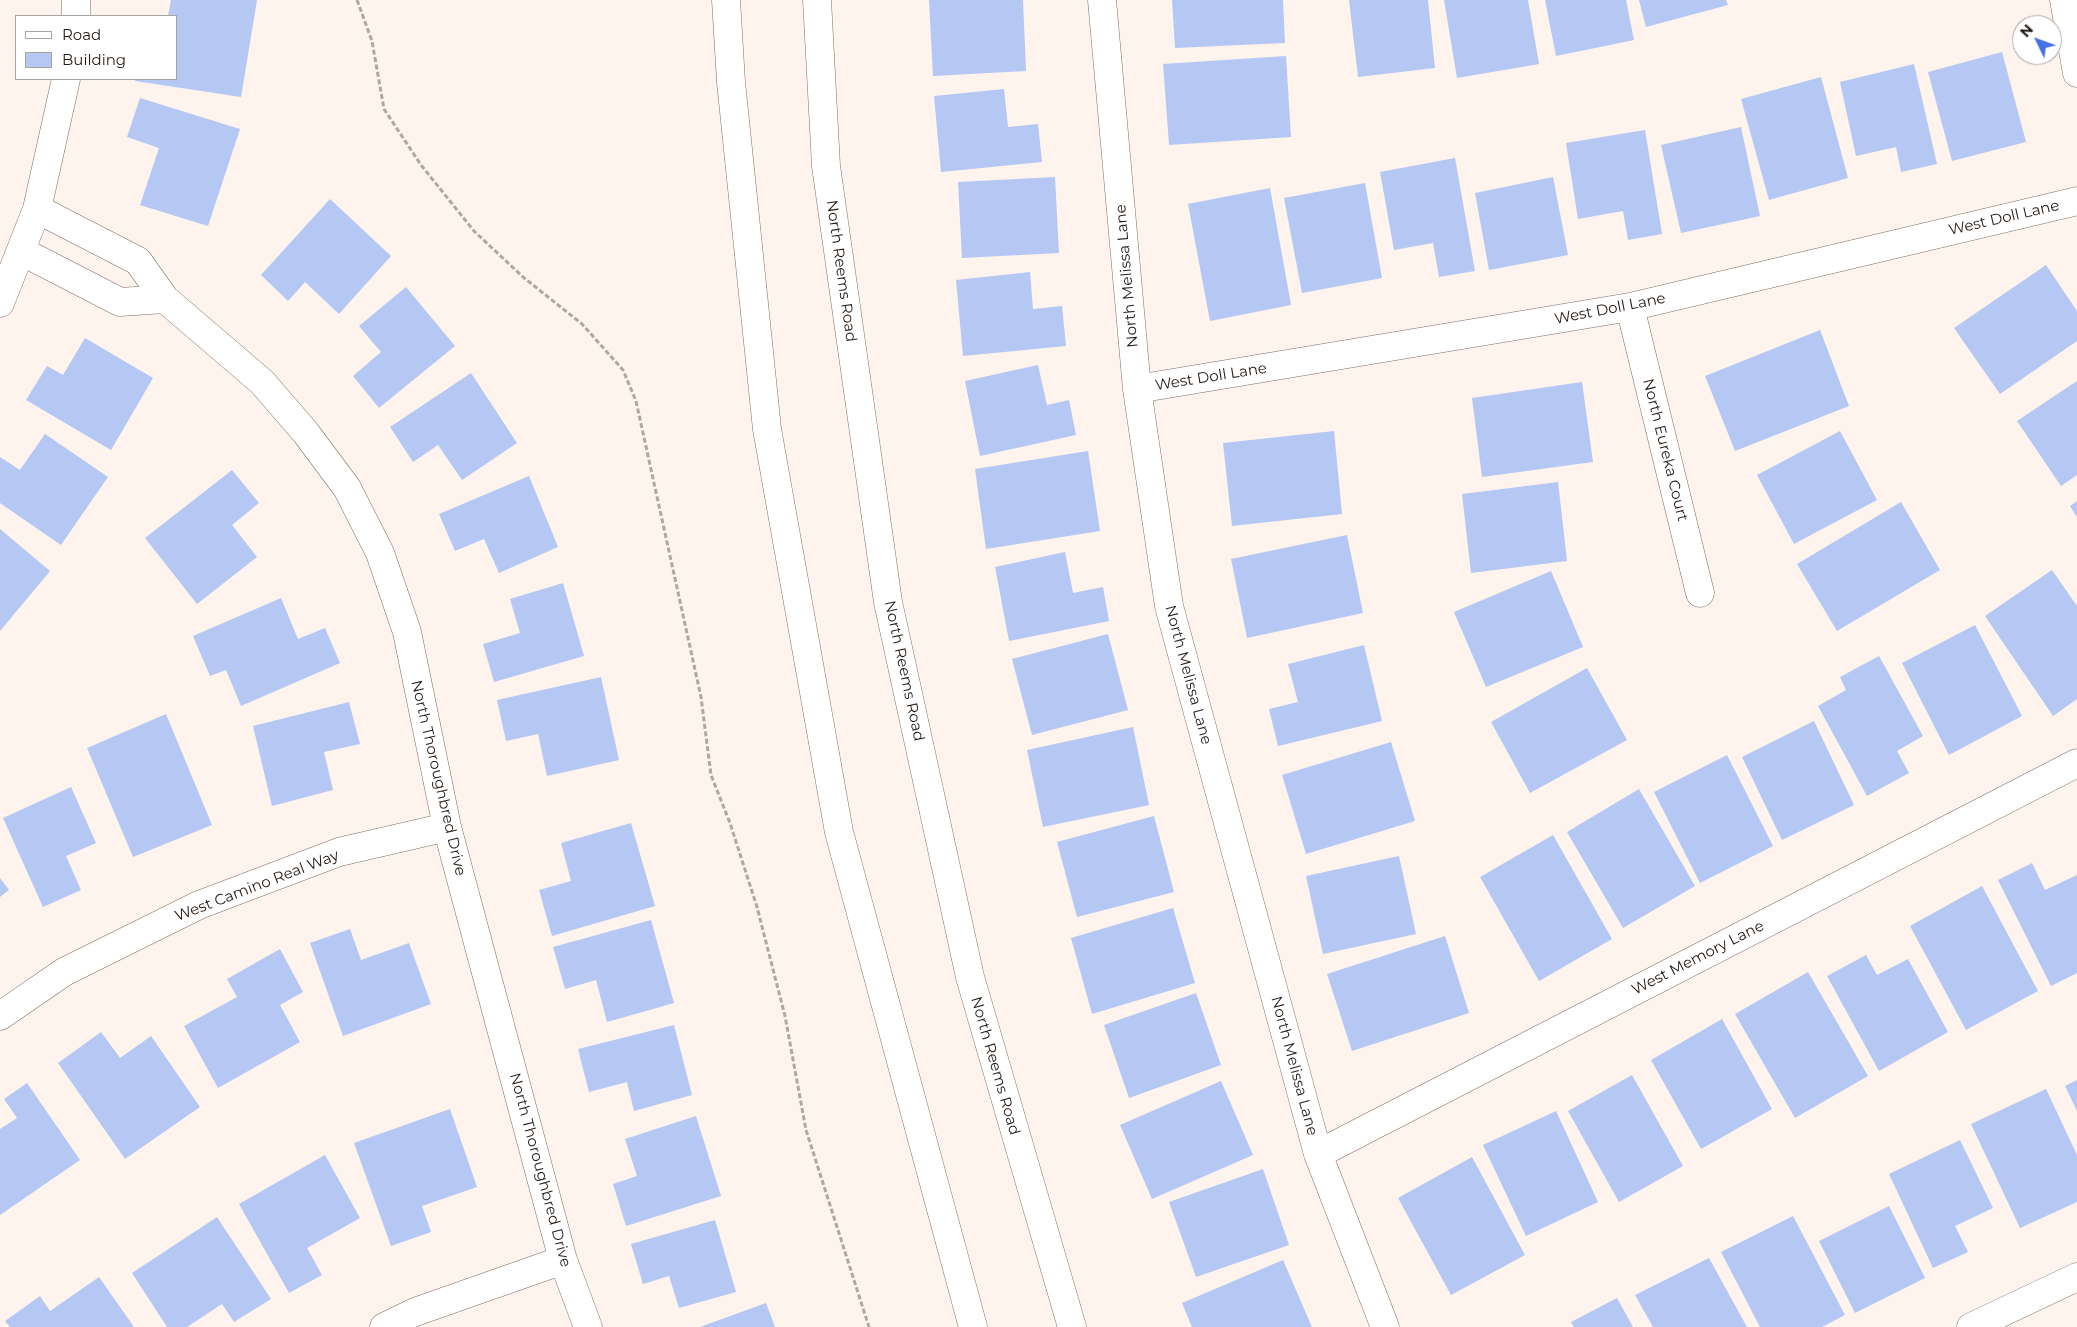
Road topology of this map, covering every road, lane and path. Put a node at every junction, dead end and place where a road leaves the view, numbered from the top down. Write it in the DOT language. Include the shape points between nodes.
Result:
graph roads {
  1 [pos="76,0"];
  2 [pos="356,0"];
  3 [pos="726,0"];
  4 [pos="817,0"];
  5 [pos="1102,0"];
  6 [pos="2064,0"];
  7 [pos="76,15"];
  8 [pos="2077,73"];
  9 [pos="66,80"];
  10 [pos="2077,201"];
  11 [pos="37,209"];
  12 [pos="20,252"];
  13 [pos="165,299"];
  14 [pos="0,304"];
  15 [pos="1630,307"];
  16 [pos="1137,390"];
  17 [pos="1700,593"];
  18 [pos="2077,763"];
  19 [pos="447,827"];
  20 [pos="0,1016"];
  21 [pos="1318,1154"];
  22 [pos="563,1260"];
  23 [pos="2077,1277"];
  24 [pos="384,1327"];
  25 [pos="588,1327"];
  26 [pos="869,1327"];
  27 [pos="973,1327"];
  28 [pos="1072,1327"];
  29 [pos="1385,1327"];
  30 [pos="1971,1327"];
  1 -- 7 [label="street"];
  2 -- 26 [label="path" via="372,41 384,109 420,165 474,231 523,277 582,324 623,370 636,402 701,696 711,775 757,907 784,1016 806,1130"];
  3 -- 27 [label="street" via="731,82 767,429 839,832"];
  4 -- 28 [label="street, North Reems Road" via="826,166 888,602 970,977"];
  5 -- 16 [label="street, North Melissa Lane"];
  6 -- 8 [label="street"];
  9 -- 11 [label="street"];
  10 -- 15 [label="street, West Doll Lane"];
  11 -- 12 [label="street"];
  11 -- 13 [label="street, North Thoroughbred Drive" via="138,261"];
  12 -- 13 [label="street" via="120,302"];
  12 -- 14 [label="street"];
  13 -- 19 [label="street, North Thoroughbred Drive" via="262,382 347,488 380,553 406,632"];
  15 -- 16 [label="street, West Doll Lane"];
  15 -- 17 [label="street, North Eureka Court"];
  16 -- 21 [label="street, North Melissa Lane" via="1169,606"];
  18 -- 21 [label="street, West Memory Lane"];
  19 -- 20 [label="street, West Camino Real Way" via="339,852 199,905 64,972"];
  19 -- 22 [label="street, North Thoroughbred Drive"];
  21 -- 29 [label="street, North Melissa Lane"];
  22 -- 24 [label="street" via="415,1312"];
  22 -- 25 [label="street, North Thoroughbred Drive"];
  23 -- 30 [label="street"];
}
